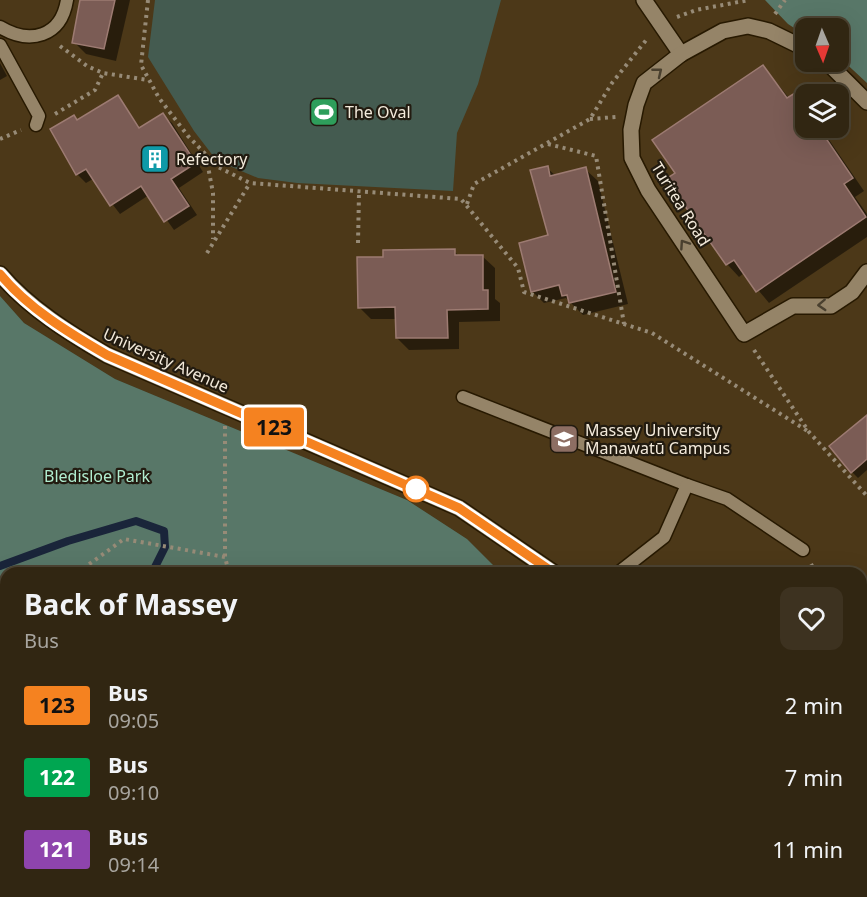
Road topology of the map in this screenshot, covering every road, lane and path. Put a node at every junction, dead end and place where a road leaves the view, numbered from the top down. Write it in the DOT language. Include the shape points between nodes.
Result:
graph roads {
  1 [pos="67,0"];
  2 [pos="148,0"];
  3 [pos="644,0"];
  4 [pos="749,0"];
  5 [pos="674,18"];
  6 [pos="0,27"];
  7 [pos="649,37"];
  8 [pos="56,43"];
  9 [pos="795,44"];
  10 [pos="0,45"];
  11 [pos="681,54"];
  12 [pos="837,72"];
  13 [pos="104,73"];
  14 [pos="149,80"];
  15 [pos="867,102"];
  16 [pos="36,125"];
  17 [pos="0,139"];
  18 [pos="547,144"];
  19 [pos="206,156"];
  20 [pos="250,183"];
  21 [pos="358,193"];
  22 [pos="466,205"];
  23 [pos="213,239"];
  24 [pos="357,243"];
  25 [pos="207,253"];
  26 [pos="867,272"];
  27 [pos="0,274"];
  28 [pos="624,324"];
  29 [pos="744,334"];
  30 [pos="463,397"];
  31 [pos="226,424"];
  32 [pos="808,432"];
  33 [pos="687,485"];
  34 [pos="867,496"];
  35 [pos="803,550"];
  36 [pos="225,557"];
  37 [pos="86,567"];
  38 [pos="228,567"];
  39 [pos="545,567"];
  40 [pos="626,567"];
  1 -- 6 [label="lane" via="65,15 42,35 13,35"];
  2 -- 14 [label="path" via="141,65"];
  3 -- 11 [label="street"];
  4 -- 5 [label="path"];
  7 -- 18 [label="path" via="612,83 590,119"];
  8 -- 13 [label="path" via="87,66"];
  9 -- 11 [label="street, Turitea Road" via="748,26 723,31"];
  10 -- 16 [label="lane" via="39,116"];
  29 -- 11 [label="street, Turitea Road, one-way" via="648,190 632,158 631,130 644,83"];
  12 -- 15 [label="street"];
  13 -- 14 [label="path"];
  13 -- 16 [label="path" via="95,90"];
  14 -- 19 [label="path"];
  16 -- 17 [label="path"];
  18 -- 22 [label="path" via="474,184"];
  18 -- 28 [label="path" via="596,156"];
  19 -- 20 [label="path"];
  19 -- 23 [label="path" via="213,193"];
  20 -- 21 [label="path"];
  20 -- 23 [label="path"];
  21 -- 22 [label="path" via="461,199"];
  21 -- 24 [label="path"];
  22 -- 28 [label="path" via="518,268 524,292"];
  23 -- 25 [label="path"];
  26 -- 29 [label="street, one-way" via="852,292 831,306 793,306"];
  27 -- 39 [label="street, University Avenue" via="71,335 107,355 459,508"];
  28 -- 32 [label="path" via="652,333"];
  29 -- 32 [label="path"];
  30 -- 33 [label="lane"];
  31 -- 36 [label="path"];
  32 -- 34 [label="path"];
  33 -- 35 [label="lane" via="728,498"];
  33 -- 40 [label="lane" via="664,537"];
  36 -- 37 [label="path" via="124,540"];
  36 -- 38 [label="path"];
}
